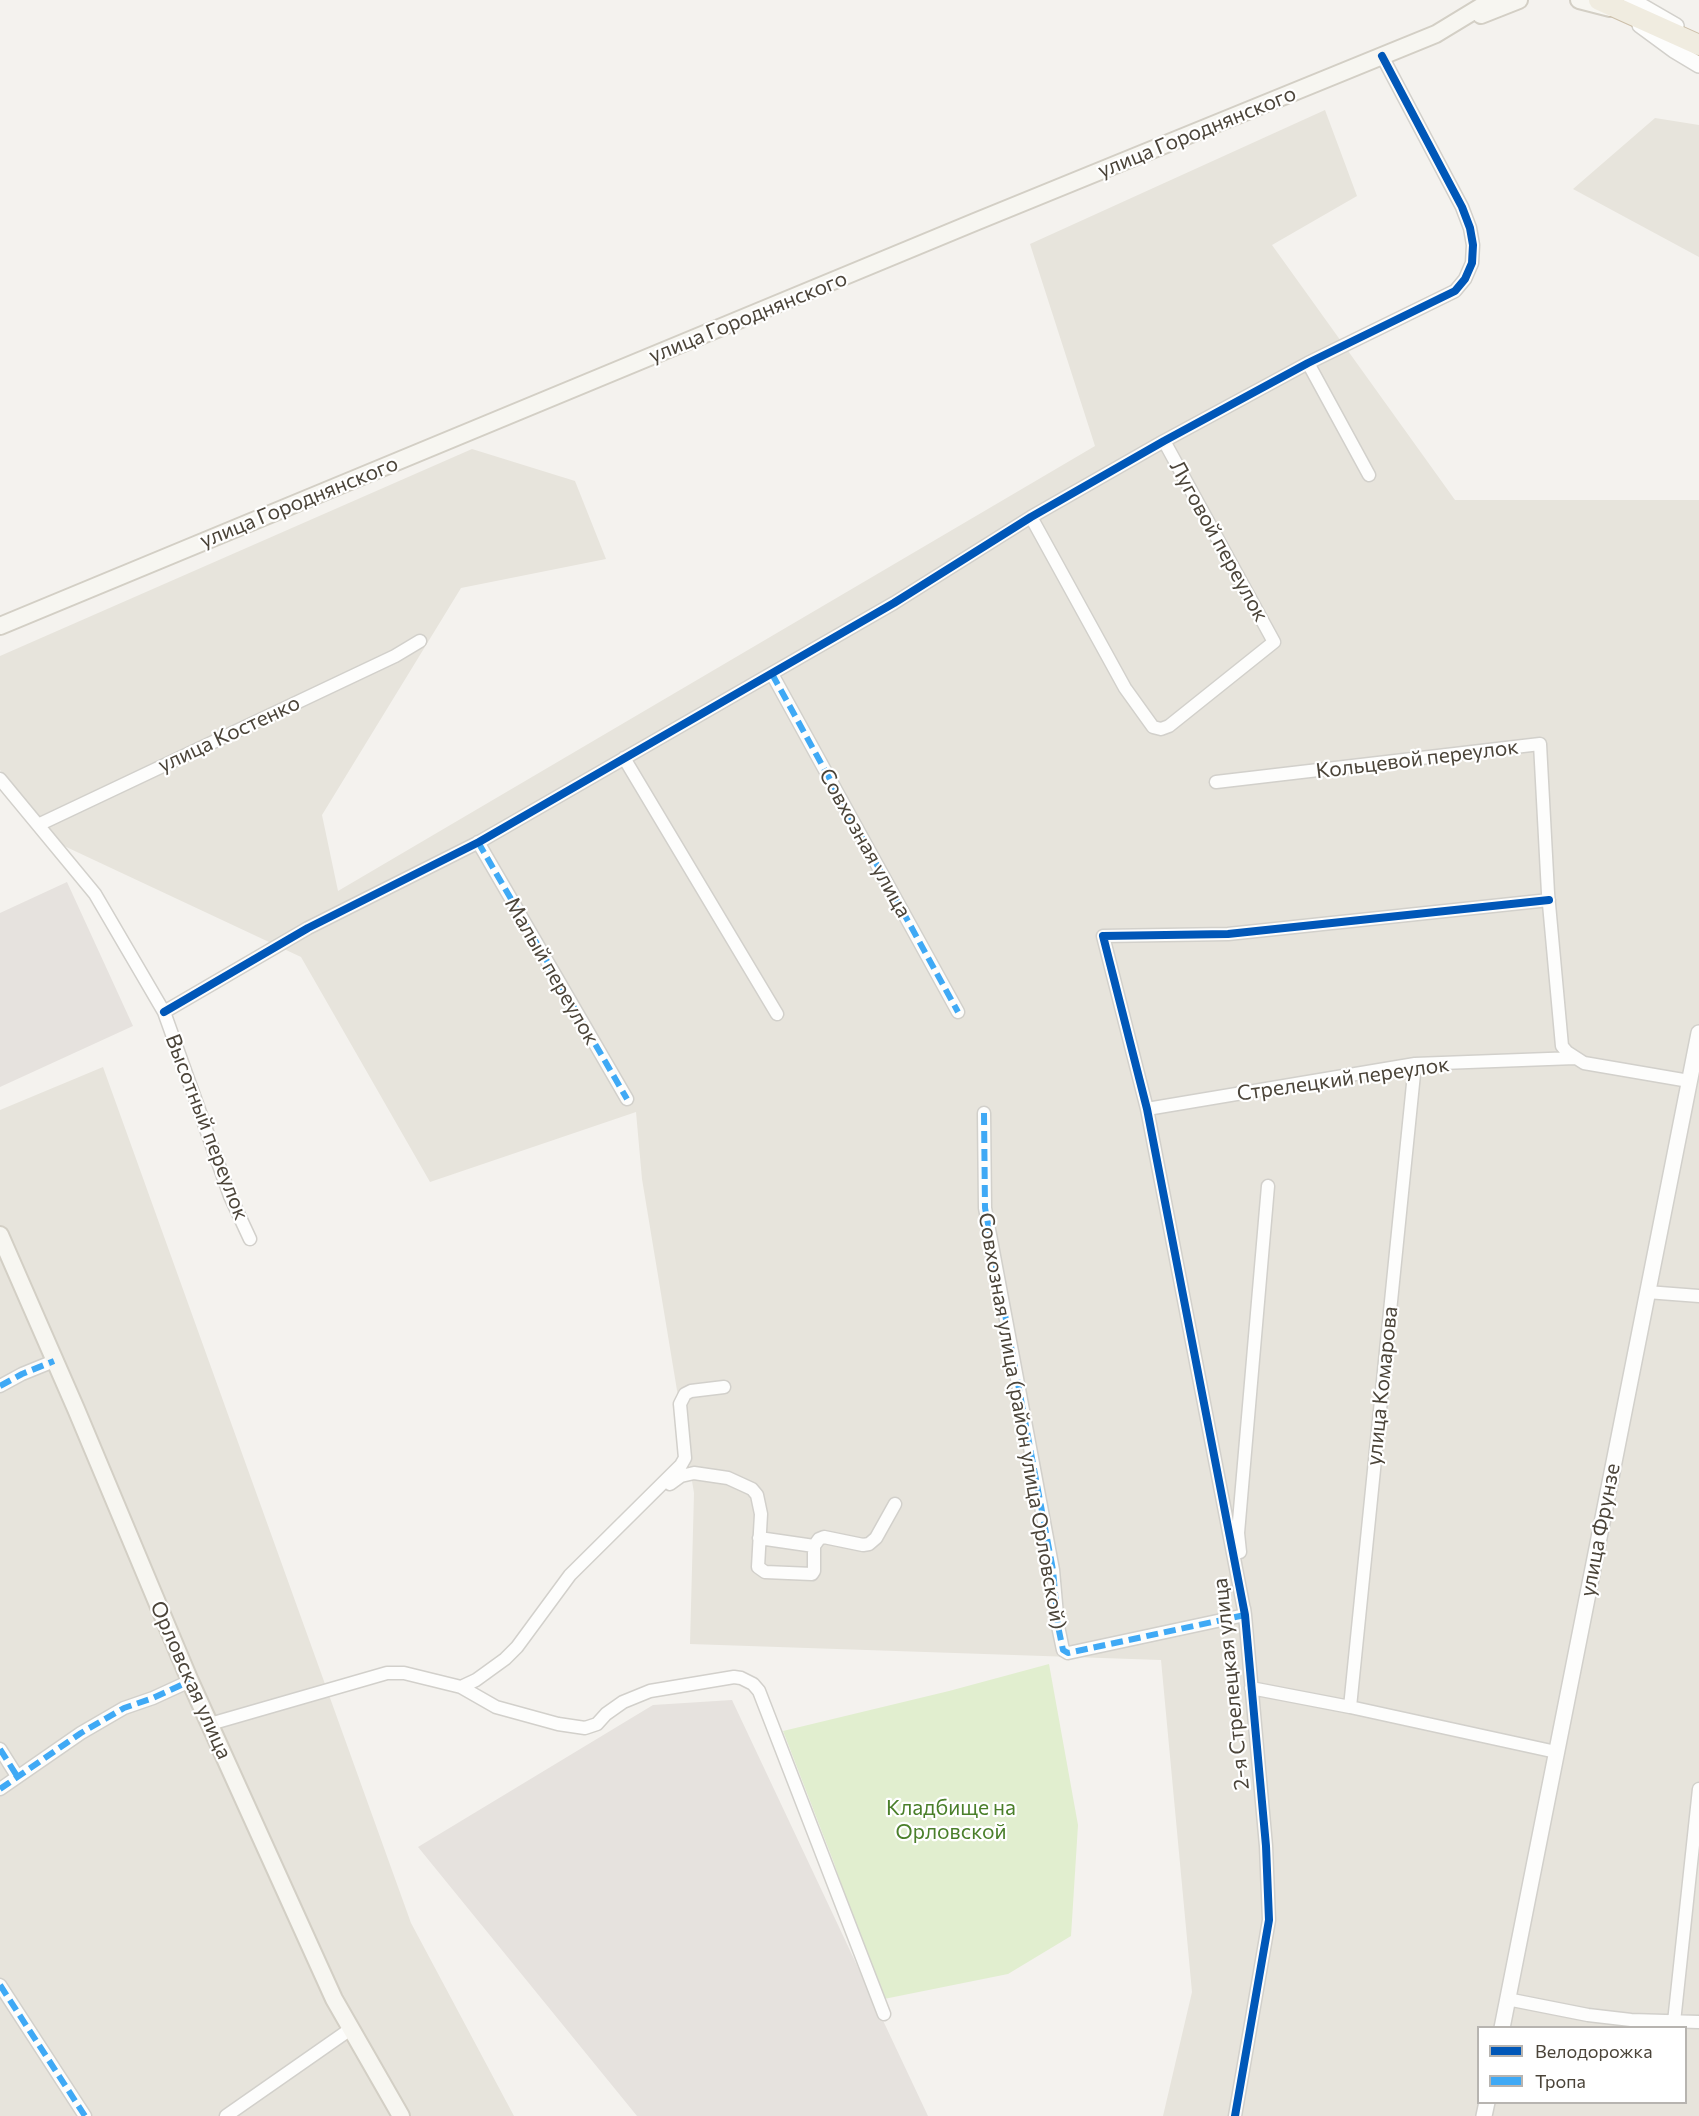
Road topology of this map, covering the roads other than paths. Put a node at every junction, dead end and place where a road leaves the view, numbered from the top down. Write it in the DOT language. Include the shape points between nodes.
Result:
graph roads {
  1 [pos="1474,0"];
  2 [pos="1492,0"];
  3 [pos="1520,0"];
  4 [pos="1579,0"];
  5 [pos="1599,0"];
  6 [pos="1624,7"];
  7 [pos="1436,34"];
  8 [pos="1699,40"];
  9 [pos="1699,45"];
  10 [pos="1382,56"];
  11 [pos="1699,65"];
  12 [pos="1308,363"];
  13 [pos="1164,441"];
  14 [pos="1369,475"];
  15 [pos="1031,517"];
  16 [pos="0,626"];
  17 [pos="420,641"];
  18 [pos="772,674"];
  19 [pos="624,758"];
  20 [pos="0,779"];
  21 [pos="1216,782"];
  22 [pos="38,825"];
  23 [pos="478,842"];
  24 [pos="1549,900"];
  25 [pos="164,1012"];
  26 [pos="958,1012"];
  27 [pos="777,1014"];
  28 [pos="1699,1033"];
  29 [pos="1575,1058"];
  30 [pos="1415,1064"];
  31 [pos="1689,1081"];
  32 [pos="627,1099"];
  33 [pos="1147,1109"];
  34 [pos="984,1113"];
  35 [pos="1268,1186"];
  36 [pos="0,1235"];
  37 [pos="250,1239"];
  38 [pos="1647,1292"];
  39 [pos="1699,1296"];
  40 [pos="54,1361"];
  41 [pos="0,1386"];
  42 [pos="724,1387"];
  43 [pos="685,1458"];
  44 [pos="694,1473"];
  45 [pos="658,1488"];
  46 [pos="894,1504"];
  47 [pos="759,1538"];
  48 [pos="814,1546"];
  49 [pos="1245,1615"];
  50 [pos="190,1681"];
  51 [pos="461,1687"];
  52 [pos="1251,1688"];
  53 [pos="1350,1707"];
  54 [pos="238,1716"];
  55 [pos="212,1718"];
  56 [pos="218,1743"];
  57 [pos="0,1749"];
  58 [pos="1556,1752"];
  59 [pos="17,1776"];
  60 [pos="1699,1788"];
  61 [pos="0,1789"];
  62 [pos="0,1985"];
  63 [pos="1507,2000"];
  64 [pos="884,2014"];
  65 [pos="1674,2022"];
  66 [pos="1698,2024"];
  67 [pos="1502,2026"];
  68 [pos="352,2028"];
  69 [pos="85,2116"];
  70 [pos="226,2116"];
  71 [pos="401,2116"];
  72 [pos="1235,2116"];
  1 -- 7 [label="main road"];
  2 -- 7 [label="main road, улица Городнянского"];
  3 -- 7 [label="main road"];
  4 -- 6 [label="main road"];
  5 -- 6 [label="highway"];
  6 -- 8 [label="street"];
  6 -- 9 [label="highway"];
  6 -- 11 [label="street" via="1674,50"];
  7 -- 10 [label="main road, улица Городнянского"];
  10 -- 12 [label="street" via="1462,207 1470,228 1472,263 1455,291"];
  10 -- 16 [label="main road, улица Городнянского"];
  12 -- 13 [label="street"];
  12 -- 14 [label="street"];
  13 -- 15 [label="street"];
  13 -- 15 [label="street, Луговой переулок" via="1274,642 1169,726 1153,727 1125,688"];
  15 -- 18 [label="street"];
  17 -- 22 [label="street, улица Костенко"];
  18 -- 19 [label="street"];
  18 -- 26 [label="street, Совхозная улица"];
  19 -- 23 [label="street"];
  19 -- 27 [label="street"];
  20 -- 22 [label="street, Высотный переулок"];
  21 -- 24 [label="street, Кольцевой переулок" via="1540,744"];
  22 -- 25 [label="street, Высотный переулок" via="94,894"];
  23 -- 25 [label="street" via="308,928"];
  23 -- 32 [label="street, Малый переулок"];
  24 -- 29 [label="street, Кольцевой переулок" via="1561,1040 1564,1050"];
  24 -- 33 [label="street, 2-я Стрелецкая улица" via="1228,934 1103,936"];
  25 -- 37 [label="street, Высотный переулок" via="230,1196"];
  28 -- 31 [label="street, улица Фрунзе"];
  29 -- 30 [label="street, Стрелецкий переулок"];
  29 -- 31 [label="street" via="1584,1063"];
  30 -- 33 [label="street, Стрелецкий переулок"];
  30 -- 53 [label="street, улица Комарова"];
  31 -- 38 [label="street, улица Фрунзе"];
  33 -- 49 [label="street, 2-я Стрелецкая улица"];
  34 -- 49 [label="street, Совхозная улица (район улица Орловской)" via="985,1208 1053,1570 1063,1650 1068,1653"];
  35 -- 49 [label="street, 2-я Стрелецкая улица" via="1238,1533"];
  36 -- 40 [label="main road, Орловская улица"];
  38 -- 39 [label="street"];
  38 -- 58 [label="street, улица Фрунзе"];
  40 -- 41 [label="street"];
  40 -- 50 [label="main road, Орловская улица"];
  42 -- 43 [label="street" via="691,1391 681,1399"];
  43 -- 44 [label="street"];
  43 -- 45 [label="street"];
  44 -- 45 [label="street"];
  44 -- 47 [label="street" via="728,1478 752,1489 761,1514"];
  45 -- 51 [label="street" via="570,1575 517,1647 476,1680"];
  46 -- 48 [label="street" via="876,1539 869,1544 824,1537"];
  47 -- 48 [label="street"];
  47 -- 48 [label="street" via="758,1568 765,1572 812,1574"];
  49 -- 52 [label="street, 2-я Стрелецкая улица"];
  50 -- 55 [label="main road, Орловская улица"];
  50 -- 59 [label="street" via="124,1708"];
  51 -- 54 [label="street" via="404,1673 387,1673"];
  51 -- 64 [label="street" via="496,1707 585,1728 597,1724 623,1702 650,1691 734,1677 753,1684"];
  52 -- 53 [label="street"];
  52 -- 72 [label="street, 2-я Стрелецкая улица" via="1269,1920"];
  53 -- 58 [label="street"];
  54 -- 55 [label="street"];
  54 -- 56 [label="street" via="223,1728"];
  55 -- 56 [label="main road, Орловская улица"];
  56 -- 68 [label="main road, Орловская улица" via="335,2001"];
  57 -- 59 [label="street"];
  58 -- 63 [label="street, улица Фрунзе"];
  59 -- 61 [label="street"];
  60 -- 65 [label="street"];
  62 -- 69 [label="street"];
  63 -- 65 [label="street" via="1588,2016"];
  63 -- 67 [label="street, улица Фрунзе"];
  65 -- 66 [label="street"];
  68 -- 70 [label="street"];
  68 -- 71 [label="main road, Орловская улица"];
}
